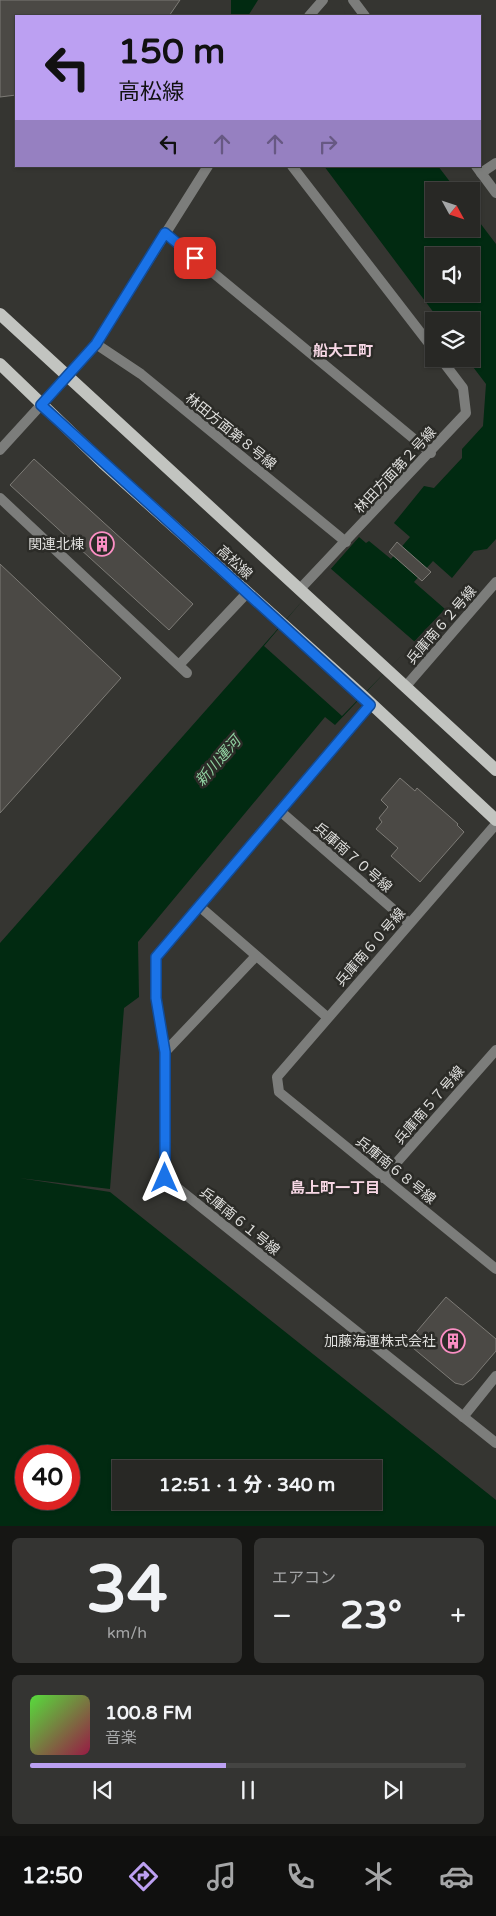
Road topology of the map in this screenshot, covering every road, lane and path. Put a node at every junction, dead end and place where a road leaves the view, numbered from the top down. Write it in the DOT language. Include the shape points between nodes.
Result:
graph roads {
  1 [pos="323,0"];
  2 [pos="353,0"];
  3 [pos="310,15"];
  4 [pos="364,15"];
  5 [pos="496,163"];
  6 [pos="207,167"];
  7 [pos="293,167"];
  8 [pos="478,170"];
  9 [pos="496,194"];
  10 [pos="165,233"];
  11 [pos="0,314"];
  12 [pos="425,338"];
  13 [pos="96,344"];
  14 [pos="0,364"];
  15 [pos="447,367"];
  16 [pos="68,376"];
  17 [pos="41,405"];
  18 [pos="0,450"];
  19 [pos="431,453"];
  20 [pos="0,498"];
  21 [pos="346,542"];
  22 [pos="496,582"];
  23 [pos="304,592"];
  24 [pos="247,593"];
  25 [pos="179,665"];
  26 [pos="188,673"];
  27 [pos="406,686"];
  28 [pos="366,701"];
  29 [pos="496,770"];
  30 [pos="280,811"];
  31 [pos="496,820"];
  32 [pos="496,824"];
  33 [pos="199,906"];
  34 [pos="409,923"];
  35 [pos="256,956"];
  36 [pos="327,1017"];
  37 [pos="496,1050"];
  38 [pos="165,1052"];
  39 [pos="279,1092"];
  40 [pos="384,1178"];
  41 [pos="496,1269"];
  42 [pos="496,1376"];
  43 [pos="463,1417"];
  44 [pos="496,1443"];
  1 -- 3 [label="street"];
  2 -- 4 [label="street"];
  5 -- 8 [label="street"];
  6 -- 10 [label="street"];
  7 -- 12 [label="street"];
  8 -- 9 [label="street"];
  10 -- 13 [label="street"];
  10 -- 19 [label="street"];
  11 -- 16 [label="main road, 高松線"];
  13 -- 16 [label="street"];
  13 -- 21 [label="street, 林田方面第８号線" via="141,374"];
  14 -- 17 [label="main road, 高松線"];
  15 -- 19 [label="street, 林田方面第２号線" via="463,388 466,413"];
  16 -- 17 [label="street"];
  16 -- 23 [label="main road, 高松線"];
  17 -- 18 [label="street"];
  17 -- 24 [label="main road, 高松線"];
  19 -- 21 [label="street, 林田方面第２号線"];
  20 -- 25 [label="street"];
  21 -- 23 [label="street, 林田方面第２号線"];
  22 -- 27 [label="street, 兵庫南６２号線"];
  23 -- 27 [label="main road, 高松線"];
  24 -- 25 [label="street"];
  24 -- 28 [label="main road, 高松線"];
  25 -- 26 [label="street"];
  27 -- 29 [label="main road, 高松線"];
  28 -- 30 [label="street, 兵庫南６１号線"];
  28 -- 31 [label="main road, 高松線"];
  30 -- 33 [label="street, 兵庫南６１号線"];
  30 -- 34 [label="street, 兵庫南７０号線"];
  32 -- 34 [label="street, 兵庫南６０号線"];
  33 -- 35 [label="street"];
  33 -- 38 [label="street, 兵庫南６１号線" via="156,957 156,998"];
  34 -- 36 [label="street, 兵庫南６０号線"];
  35 -- 36 [label="street"];
  35 -- 38 [label="street"];
  36 -- 39 [label="street, 兵庫南６０号線" via="277,1077"];
  37 -- 40 [label="street, 兵庫南５７号線"];
  38 -- 43 [label="street, 兵庫南６１号線" via="165,1178"];
  39 -- 40 [label="street, 兵庫南６８号線"];
  40 -- 41 [label="street, 兵庫南６８号線"];
  42 -- 43 [label="street"];
  43 -- 44 [label="street, 兵庫南６１号線"];
}
